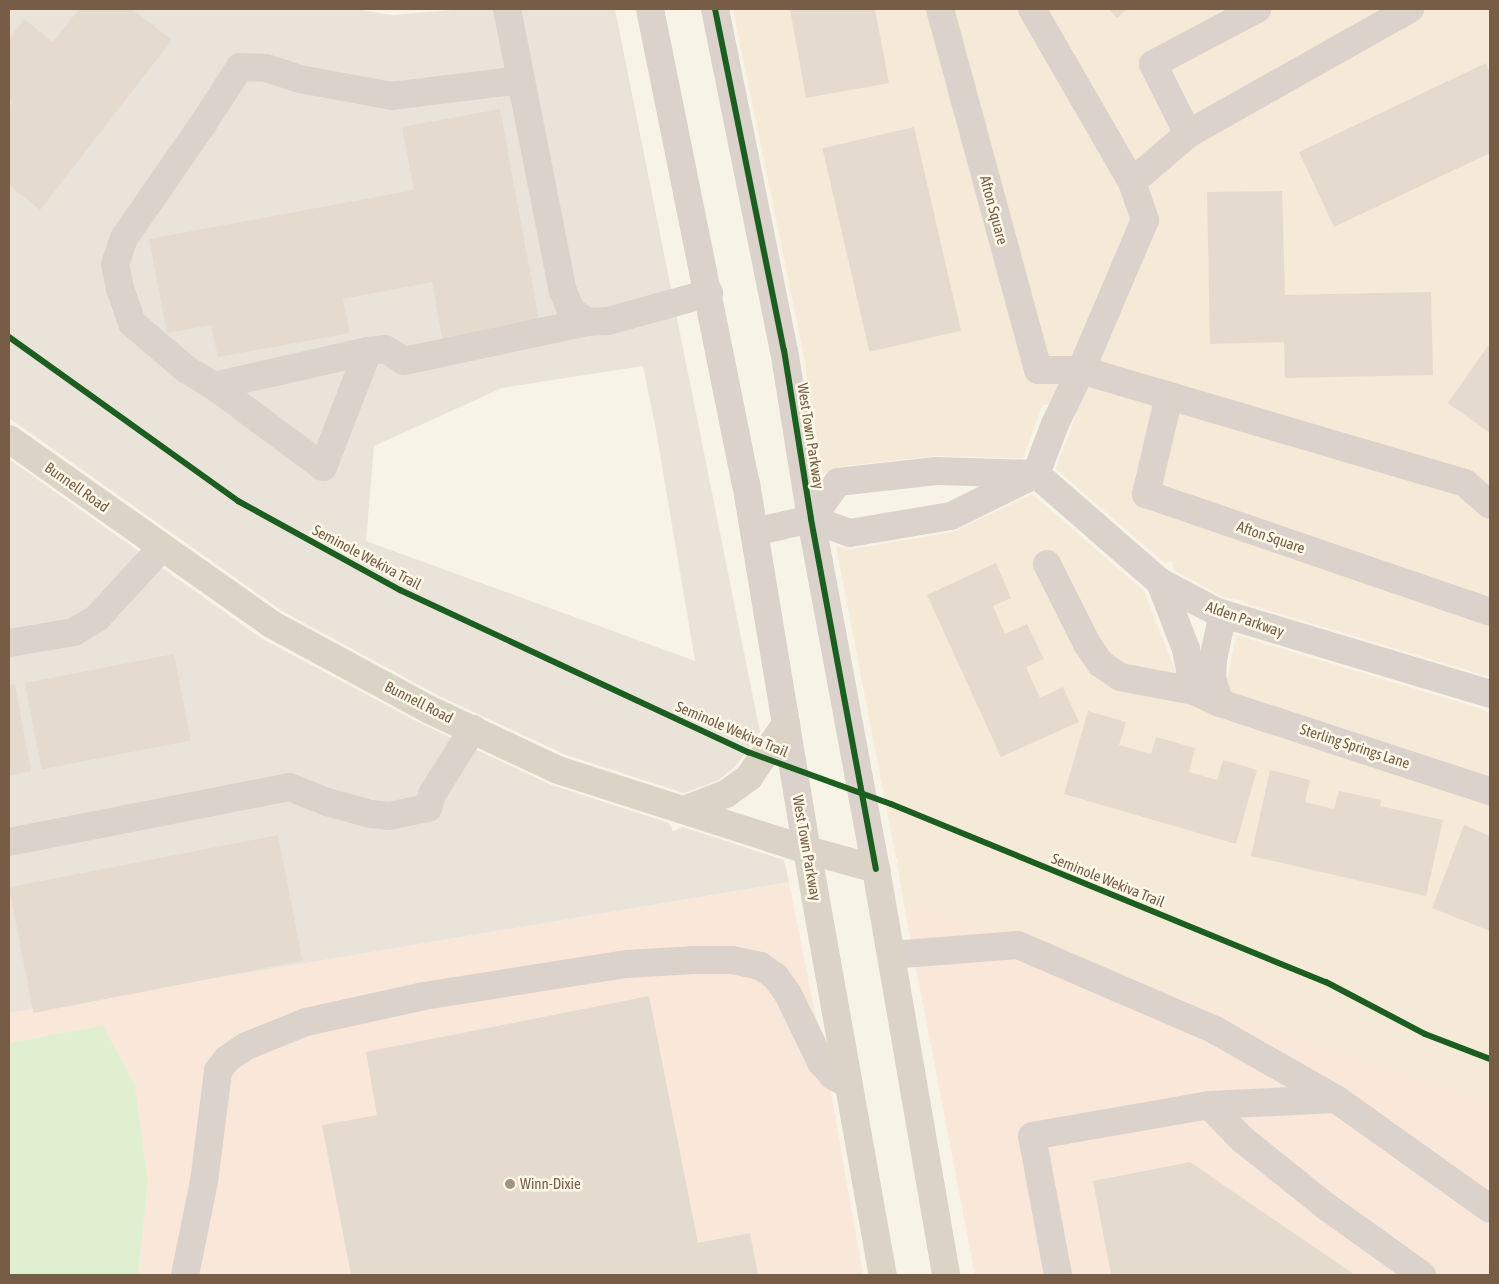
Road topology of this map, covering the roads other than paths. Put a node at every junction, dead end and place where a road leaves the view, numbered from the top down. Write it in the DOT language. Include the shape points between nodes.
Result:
graph roads {
  1 [pos="507,9"];
  2 [pos="650,9"];
  3 [pos="715,9"];
  4 [pos="940,9"];
  5 [pos="1032,9"];
  6 [pos="1257,9"];
  7 [pos="1410,9"];
  8 [pos="521,80"];
  9 [pos="1188,134"];
  10 [pos="1132,182"];
  11 [pos="709,293"];
  12 [pos="588,322"];
  13 [pos="368,350"];
  14 [pos="1081,370"];
  15 [pos="214,386"];
  16 [pos="1169,396"];
  17 [pos="9,439"];
  18 [pos="1036,474"];
  19 [pos="1490,505"];
  20 [pos="812,519"];
  21 [pos="754,532"];
  22 [pos="162,547"];
  23 [pos="1047,564"];
  24 [pos="1160,582"];
  25 [pos="1490,612"];
  26 [pos="1223,614"];
  27 [pos="9,643"];
  28 [pos="1194,691"];
  29 [pos="1490,694"];
  30 [pos="1220,703"];
  31 [pos="786,724"];
  32 [pos="473,730"];
  33 [pos="1490,791"];
  34 [pos="684,810"];
  35 [pos="9,842"];
  36 [pos="807,850"];
  37 [pos="876,870"];
  38 [pos="891,955"];
  39 [pos="848,1084"];
  40 [pos="1336,1099"];
  41 [pos="1209,1105"];
  42 [pos="1490,1209"];
  43 [pos="185,1275"];
  44 [pos="883,1275"];
  45 [pos="946,1275"];
  46 [pos="1058,1275"];
  47 [pos="1422,1275"];
  1 -- 8 [label="street"];
  2 -- 11 [label="street, West Town Parkway"];
  3 -- 20 [label="street, West Town Parkway" via="784,350"];
  4 -- 14 [label="street, Afton Square" via="1038,370"];
  5 -- 10 [label="street"];
  6 -- 9 [label="street" via="1153,64"];
  7 -- 9 [label="street"];
  8 -- 12 [label="street" via="563,291 571,311"];
  8 -- 15 [label="street" via="391,96 300,79 266,68 240,67 124,238 115,264 132,323 187,370"];
  9 -- 10 [label="street"];
  10 -- 14 [label="street" via="1145,220"];
  11 -- 12 [label="street" via="608,321"];
  11 -- 21 [label="street, West Town Parkway"];
  12 -- 13 [label="street" via="404,361 385,348"];
  13 -- 15 [label="street"];
  13 -- 15 [label="street" via="323,467"];
  14 -- 16 [label="street, Afton Square"];
  14 -- 18 [label="street"];
  16 -- 19 [label="street, Afton Square" via="1465,483"];
  16 -- 25 [label="street, Afton Square" via="1146,494"];
  17 -- 22 [label="main road, Bunnell Road"];
  18 -- 20 [label="street" via="951,516 850,534"];
  18 -- 20 [label="street" via="936,471 838,482"];
  18 -- 24 [label="street, Alden Parkway"];
  20 -- 21 [label="street"];
  20 -- 37 [label="street, West Town Parkway"];
  21 -- 31 [label="street, West Town Parkway"];
  22 -- 27 [label="street" via="97,618 74,632"];
  22 -- 32 [label="main road, Bunnell Road" via="271,624"];
  23 -- 28 [label="street, Sterling Springs Lane" via="1086,644 1101,664 1120,677"];
  24 -- 26 [label="street, Alden Parkway"];
  24 -- 28 [label="street" via="1186,649"];
  26 -- 29 [label="street, Alden Parkway"];
  26 -- 30 [label="street" via="1212,680"];
  28 -- 30 [label="street, Sterling Springs Lane"];
  30 -- 33 [label="street, Sterling Springs Lane"];
  31 -- 34 [label="main road" via="749,778 726,794"];
  31 -- 36 [label="street, West Town Parkway"];
  32 -- 34 [label="main road, Bunnell Road" via="558,770"];
  32 -- 35 [label="street" via="432,794 428,808 389,816 371,814 289,787"];
  34 -- 36 [label="main road, Bunnell Road"];
  36 -- 37 [label="main road, Bunnell Road"];
  36 -- 39 [label="main road, West Town Parkway"];
  37 -- 38 [label="main road, West Town Parkway"];
  38 -- 40 [label="street" via="1018,945 1215,1030"];
  38 -- 45 [label="main road, West Town Parkway"];
  39 -- 43 [label="street" via="833,1076 821,1062 788,994 775,976 760,966 732,960 627,964 424,996 306,1022 246,1046 227,1059 218,1071 204,1182"];
  39 -- 44 [label="main road, West Town Parkway"];
  40 -- 41 [label="street"];
  40 -- 42 [label="street"];
  41 -- 46 [label="street" via="1032,1136"];
  41 -- 47 [label="street" via="1242,1139 1327,1208"];
}
